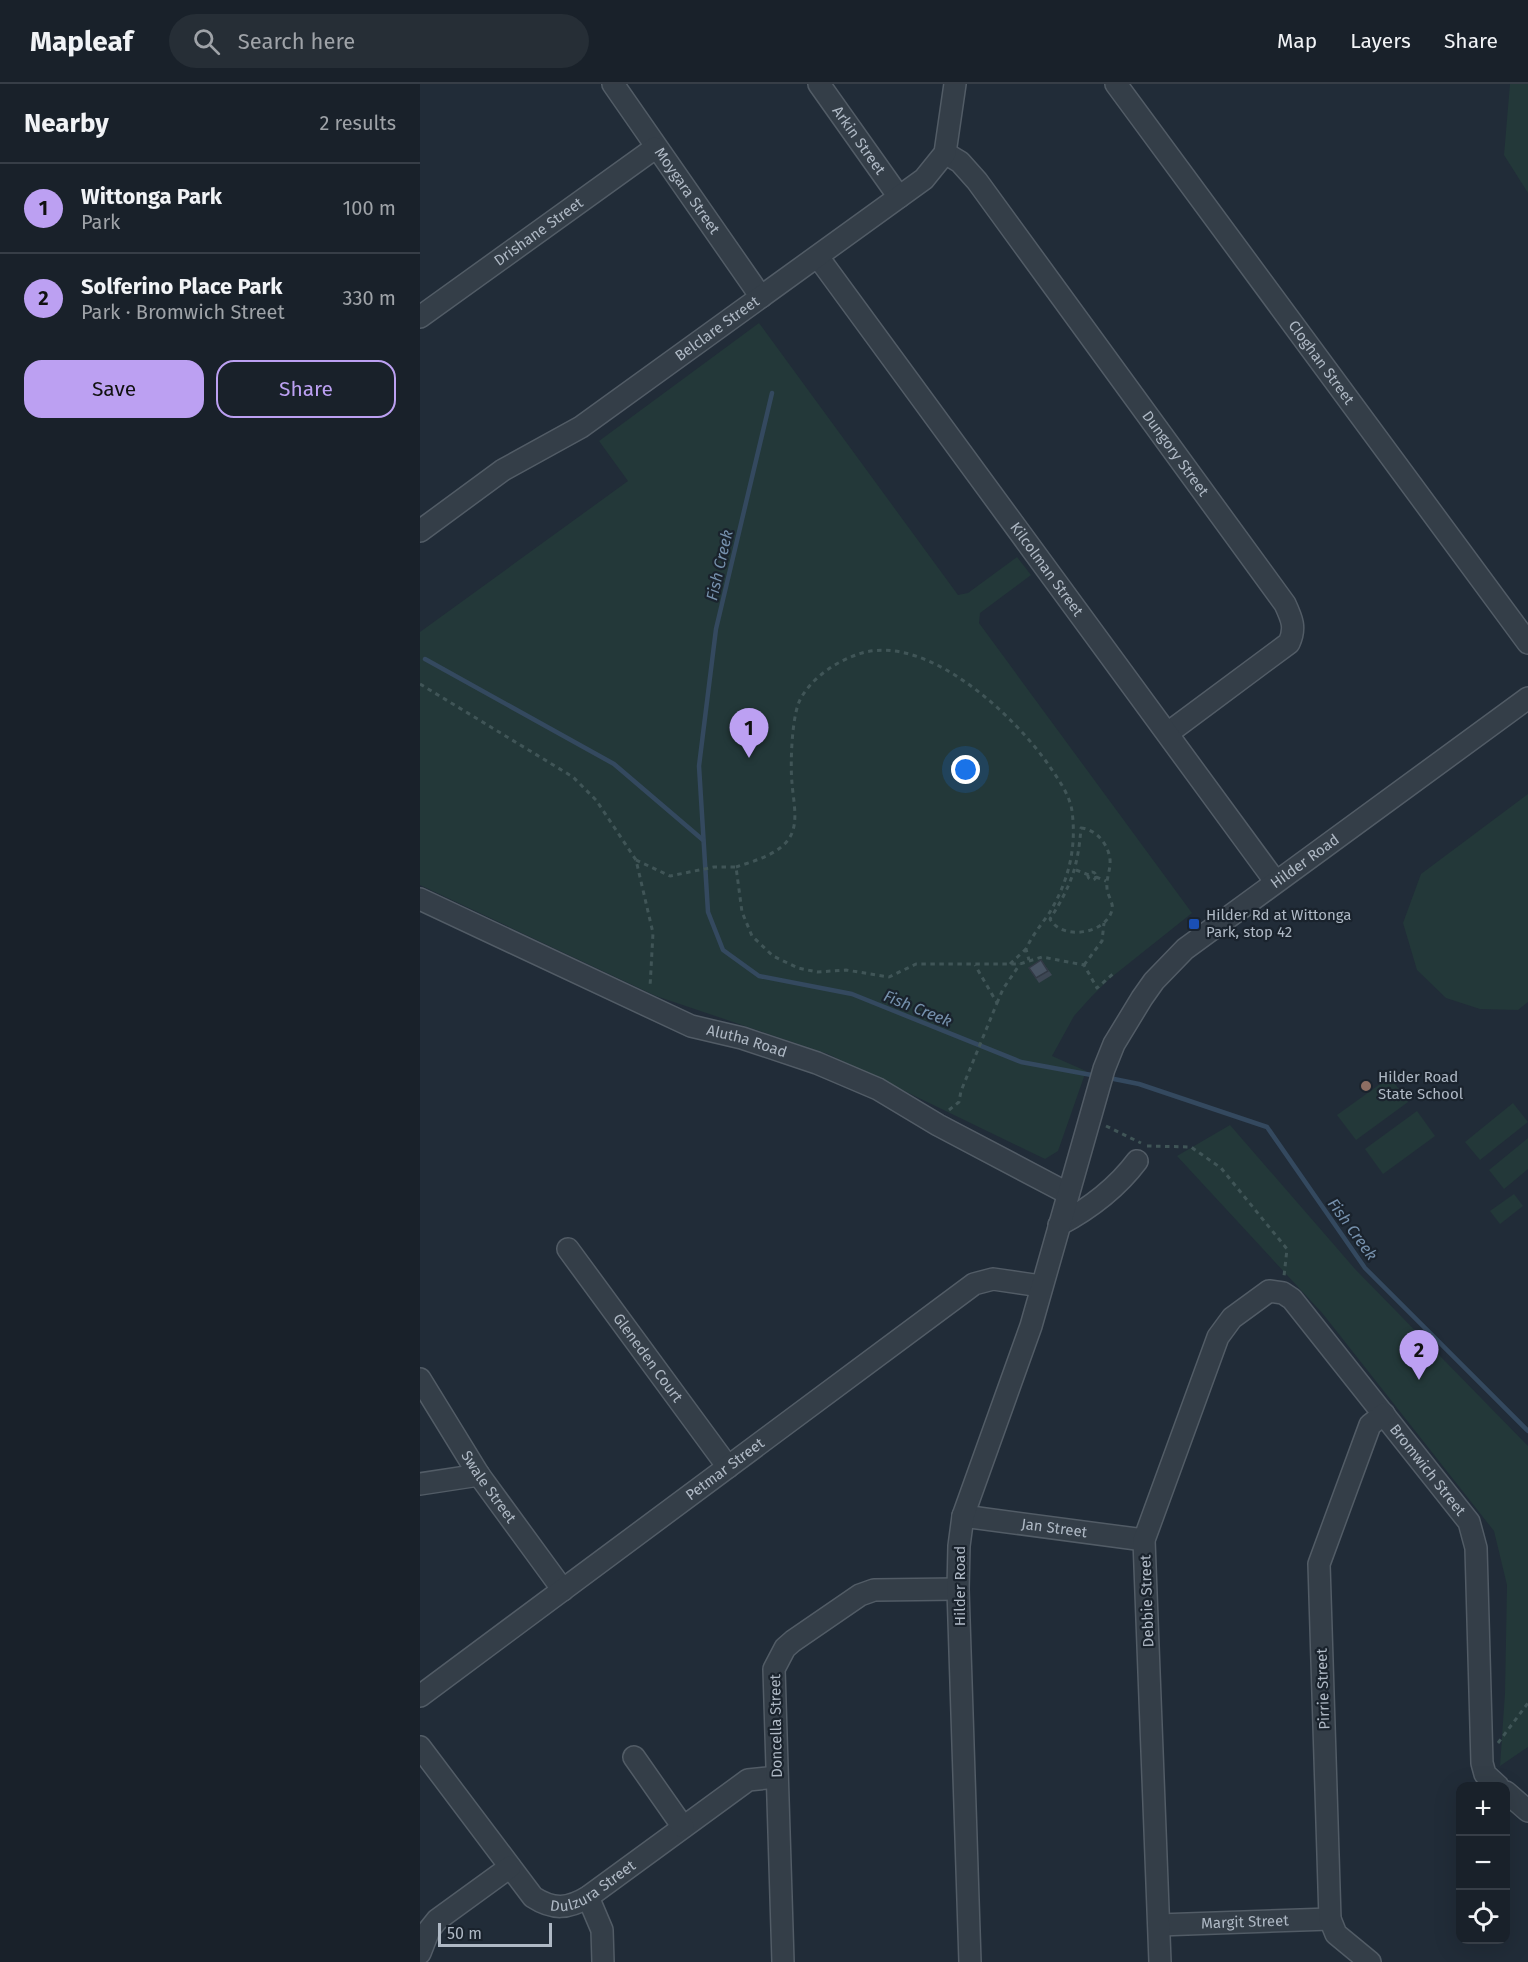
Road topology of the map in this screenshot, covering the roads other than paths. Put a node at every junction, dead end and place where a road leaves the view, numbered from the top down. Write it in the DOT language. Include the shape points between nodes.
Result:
graph roads {
  1 [pos="613,84"];
  2 [pos="819,84"];
  3 [pos="955,84"];
  4 [pos="1116,84"];
  5 [pos="655,148"];
  6 [pos="945,153"];
  7 [pos="899,197"];
  8 [pos="818,257"];
  9 [pos="761,297"];
  10 [pos="420,317"];
  11 [pos="420,531"];
  12 [pos="1528,643"];
  13 [pos="1528,698"];
  14 [pos="1168,733"];
  15 [pos="1275,881"];
  16 [pos="420,899"];
  17 [pos="1137,1161"];
  18 [pos="1067,1192"];
  19 [pos="1059,1225"];
  20 [pos="568,1249"];
  21 [pos="1287,1284"];
  22 [pos="1041,1286"];
  23 [pos="420,1379"];
  24 [pos="1384,1414"];
  25 [pos="728,1467"];
  26 [pos="479,1475"];
  27 [pos="420,1484"];
  28 [pos="963,1516"];
  29 [pos="1144,1540"];
  30 [pos="958,1589"];
  31 [pos="563,1590"];
  32 [pos="420,1696"];
  33 [pos="420,1747"];
  34 [pos="634,1757"];
  35 [pos="777,1777"];
  36 [pos="1494,1782"];
  37 [pos="1510,1795"];
  38 [pos="1528,1811"];
  39 [pos="683,1827"];
  40 [pos="510,1867"];
  41 [pos="588,1897"];
  42 [pos="1330,1919"];
  43 [pos="1159,1925"];
  44 [pos="420,1953"];
  45 [pos="603,1962"];
  46 [pos="783,1962"];
  47 [pos="970,1962"];
  48 [pos="1160,1962"];
  49 [pos="1370,1962"];
  1 -- 5 [label="street, Moygara Street"];
  2 -- 7 [label="street, Arkin Street"];
  3 -- 6 [label="street"];
  4 -- 12 [label="street, Cloghan Street"];
  5 -- 9 [label="street, Moygara Street"];
  5 -- 10 [label="street, Drishane Street"];
  6 -- 7 [label="street, Belclare Street" via="924,179"];
  6 -- 14 [label="street, Dungory Street" via="960,162 976,181 1292,618 1294,632 1289,643"];
  7 -- 8 [label="street, Belclare Street"];
  8 -- 9 [label="street, Belclare Street"];
  8 -- 14 [label="street, Kilcolman Street"];
  9 -- 11 [label="street, Belclare Street" via="581,427 503,470"];
  13 -- 15 [label="street, Hilder Road"];
  14 -- 15 [label="street, Kilcolman Street"];
  15 -- 18 [label="street, Hilder Road" via="1185,949 1154,981 1128,1019 1104,1069"];
  16 -- 18 [label="street, Alutha Road" via="691,1026 817,1063 878,1089"];
  17 -- 19 [label="street" via="1124,1178 1085,1211"];
  18 -- 19 [label="street, Hilder Road"];
  19 -- 22 [label="street, Hilder Road"];
  20 -- 25 [label="street, Gleneden Court"];
  21 -- 24 [label="street, Bromwich Street" via="1292,1299"];
  21 -- 29 [label="street, Debbie Street" via="1269,1291 1233,1318 1218,1337"];
  22 -- 25 [label="street, Petmar Street" via="993,1279 974,1284"];
  22 -- 28 [label="street, Hilder Road" via="1031,1326"];
  23 -- 26 [label="street, Swale Street"];
  24 -- 36 [label="street, Bromwich Street" via="1462,1510 1474,1535 1482,1763 1485,1774"];
  24 -- 42 [label="street, Pirrie Street" via="1370,1425 1319,1564"];
  25 -- 31 [label="street, Petmar Street"];
  26 -- 27 [label="street"];
  26 -- 31 [label="street, Swale Street"];
  28 -- 29 [label="street, Jan Street"];
  28 -- 30 [label="street, Hilder Road"];
  29 -- 43 [label="street, Debbie Street"];
  30 -- 35 [label="street, Doncella Street" via="874,1590 860,1595 785,1648 774,1669"];
  30 -- 47 [label="street, Hilder Road"];
  31 -- 32 [label="street, Petmar Street"];
  33 -- 40 [label="street, Dulzura Street"];
  34 -- 39 [label="street"];
  35 -- 39 [label="street, Dulzura Street" via="748,1780"];
  35 -- 46 [label="street, Doncella Street"];
  37 -- 38 [label="street"];
  39 -- 41 [label="street, Dulzura Street"];
  40 -- 41 [label="street, Dulzura Street" via="533,1897 554,1908 577,1904"];
  40 -- 44 [label="street" via="437,1920"];
  41 -- 45 [label="street" via="602,1930"];
  42 -- 43 [label="street, Margit Street"];
  42 -- 49 [label="street" via="1336,1934"];
  43 -- 48 [label="street, Debbie Street"];
}
